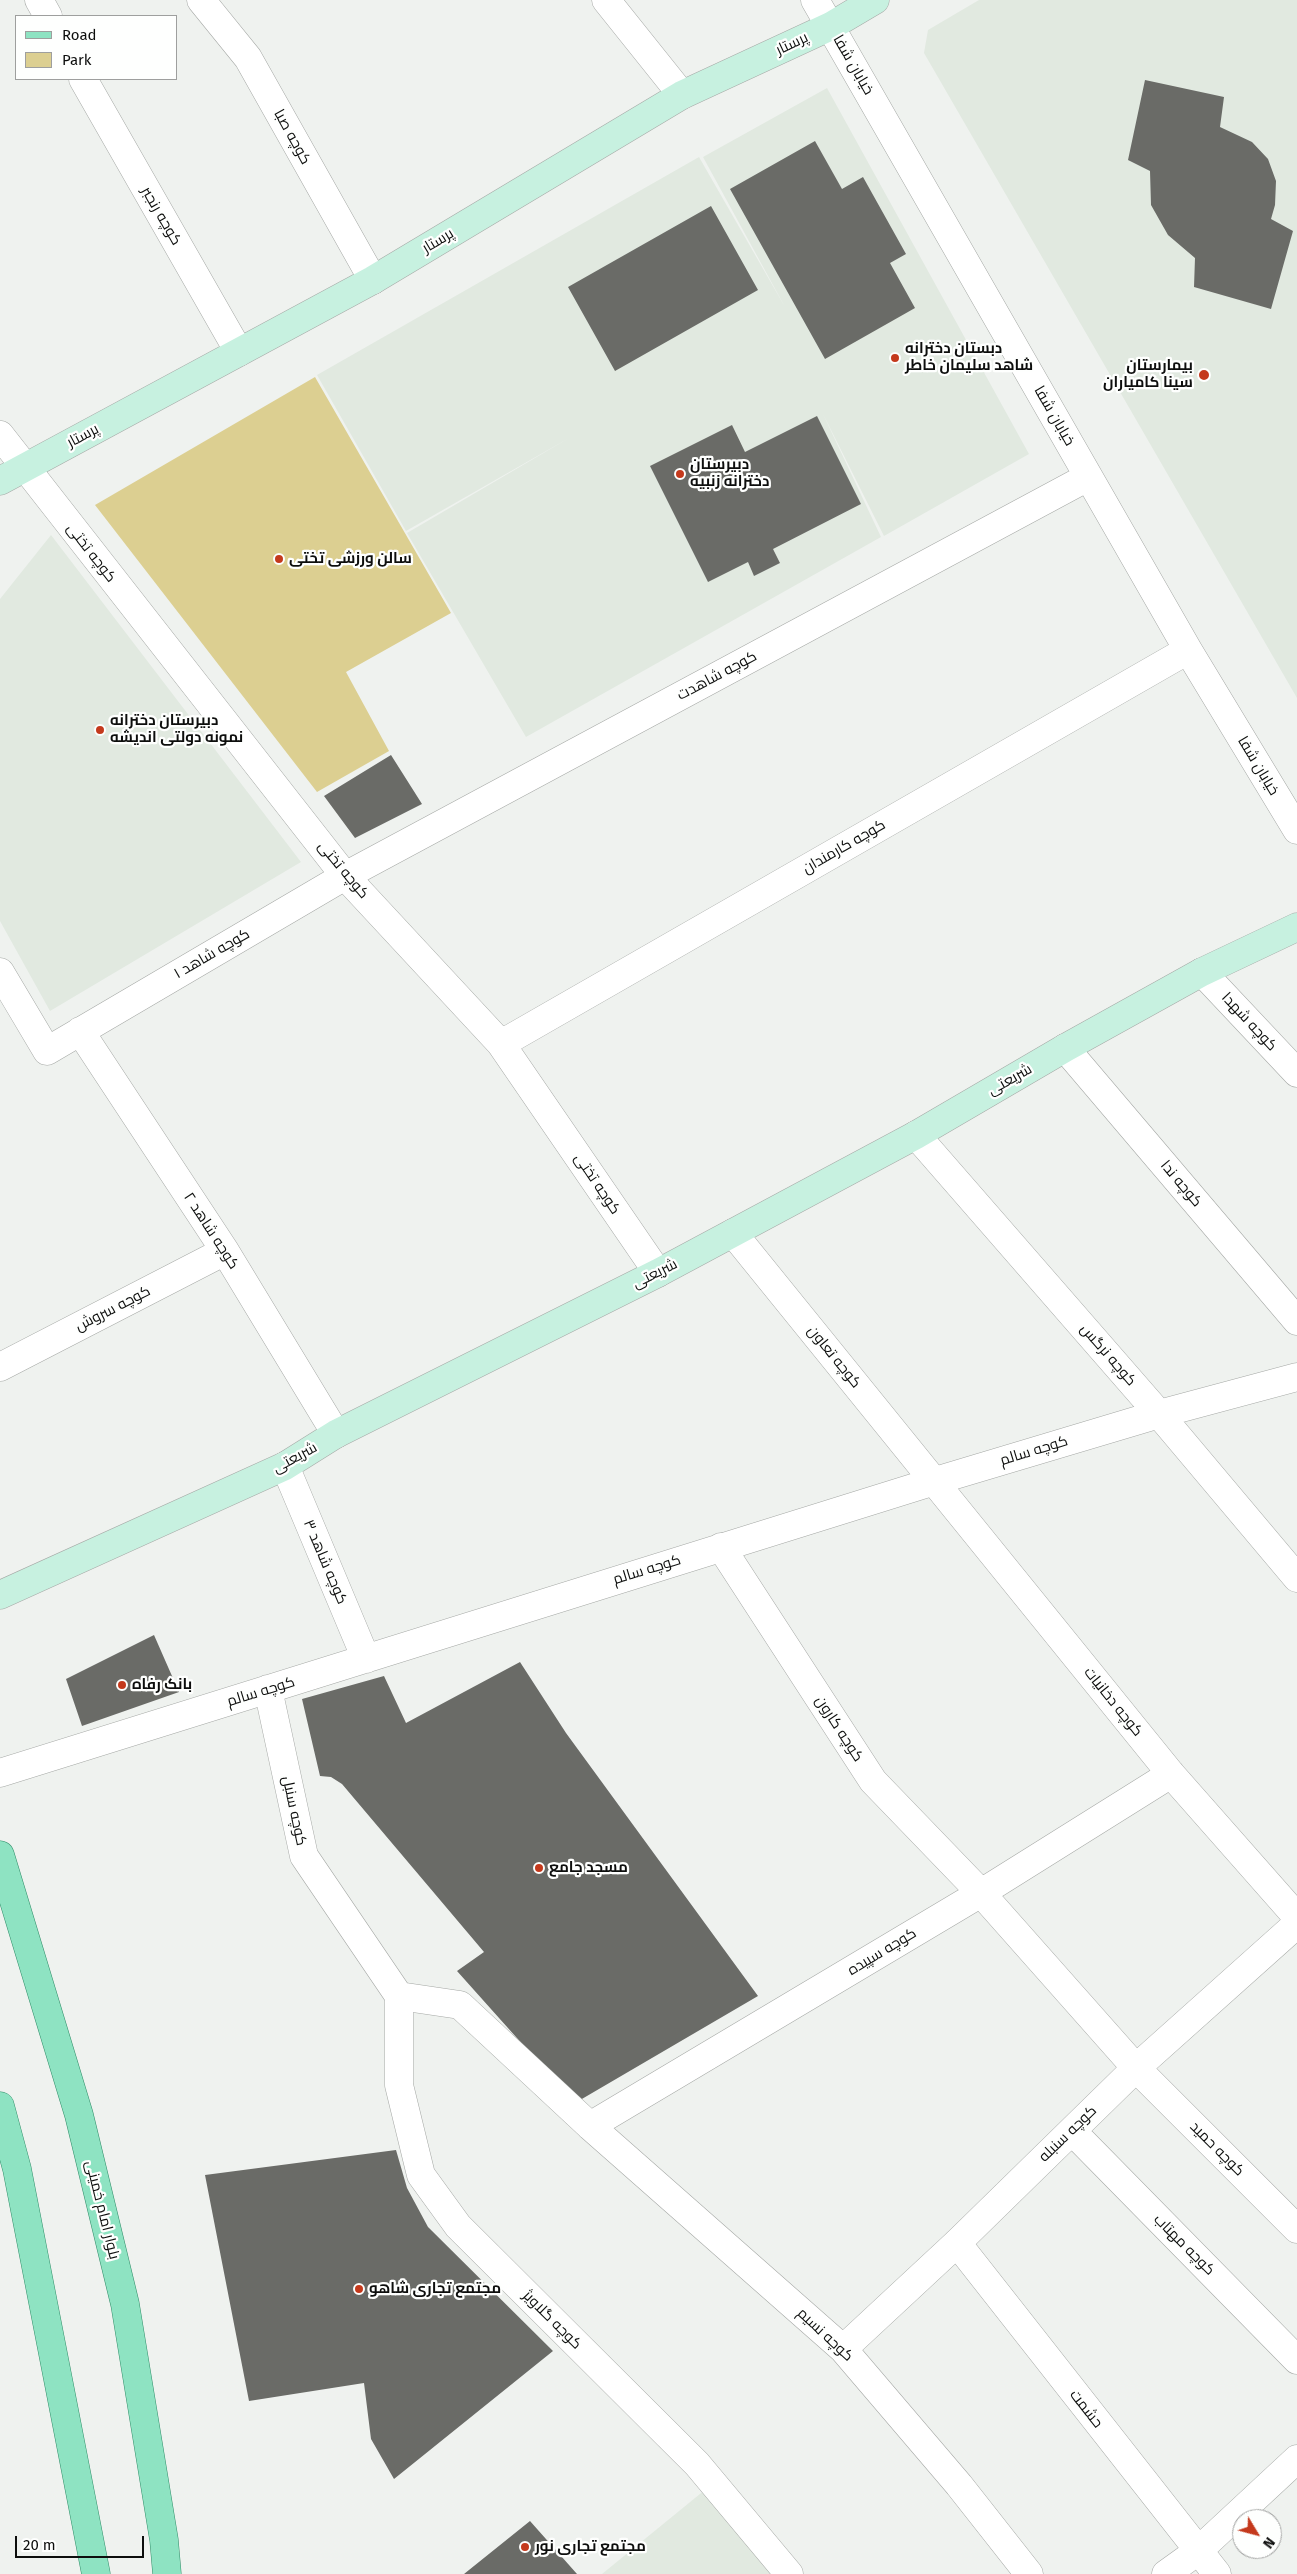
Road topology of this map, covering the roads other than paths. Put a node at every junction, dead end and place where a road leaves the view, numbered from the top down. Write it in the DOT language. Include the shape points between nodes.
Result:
graph roads {
  1 [pos="38,0"];
  2 [pos="201,0"];
  3 [pos="606,0"];
  4 [pos="815,0"];
  5 [pos="875,0"];
  6 [pos="47,15"];
  7 [pos="831,26"];
  8 [pos="84,80"];
  9 [pos="682,95"];
  10 [pos="373,280"];
  11 [pos="239,352"];
  12 [pos="0,435"];
  13 [pos="24,468"];
  14 [pos="1088,477"];
  15 [pos="0,481"];
  16 [pos="1188,650"];
  17 [pos="1297,830"];
  18 [pos="345,876"];
  19 [pos="1297,927"];
  20 [pos="0,972"];
  21 [pos="1202,972"];
  22 [pos="80,1031"];
  23 [pos="501,1044"];
  24 [pos="1065,1048"];
  25 [pos="1297,1073"];
  26 [pos="916,1135"];
  27 [pos="733,1233"];
  28 [pos="225,1251"];
  29 [pos="658,1274"];
  30 [pos="1297,1321"];
  31 [pos="0,1367"];
  32 [pos="1297,1377"];
  33 [pos="1159,1414"];
  34 [pos="336,1434"];
  35 [pos="285,1466"];
  36 [pos="935,1481"];
  37 [pos="720,1548"];
  38 [pos="1297,1578"];
  39 [pos="0,1596"];
  40 [pos="366,1659"];
  41 [pos="268,1689"];
  42 [pos="0,1773"];
  43 [pos="1171,1774"];
  44 [pos="0,1855"];
  45 [pos="981,1893"];
  46 [pos="1297,1917"];
  47 [pos="1297,1924"];
  48 [pos="399,1996"];
  49 [pos="1136,2068"];
  50 [pos="0,2106"];
  51 [pos="590,2126"];
  52 [pos="1072,2131"];
  53 [pos="1297,2229"];
  54 [pos="957,2243"];
  55 [pos="843,2349"];
  56 [pos="1297,2360"];
  57 [pos="1297,2460"];
  58 [pos="1198,2551"];
  59 [pos="96,2574"];
  60 [pos="167,2574"];
  61 [pos="789,2574"];
  62 [pos="1028,2574"];
  63 [pos="1166,2574"];
  64 [pos="1217,2574"];
  1 -- 6 [label="street"];
  2 -- 10 [label="street, کوچه صبا" via="248,58"];
  3 -- 9 [label="street"];
  4 -- 7 [label="street, خیابان شفا"];
  5 -- 7 [label="street, پرستار"];
  7 -- 9 [label="street, پرستار"];
  7 -- 14 [label="street, خیابان شفا"];
  8 -- 11 [label="street, کوچه رنجبر"];
  9 -- 10 [label="street, پرستار"];
  10 -- 11 [label="street, پرستار"];
  11 -- 13 [label="street, پرستار"];
  12 -- 13 [label="street, کوچه تختی"];
  13 -- 15 [label="street, پرستار"];
  13 -- 18 [label="street, کوچه تختی"];
  14 -- 16 [label="street, خیابان شفا"];
  14 -- 18 [label="street, کوچه شاهدت"];
  16 -- 17 [label="street, خیابان شفا"];
  16 -- 23 [label="street, کوچه کارمندان"];
  18 -- 22 [label="street, کوچه شاهد ۱"];
  18 -- 23 [label="street, کوچه تختی"];
  19 -- 21 [label="street, شریعتی"];
  20 -- 22 [label="street, کوچه شاهد ۱" via="46,1052"];
  21 -- 24 [label="street, شریعتی"];
  21 -- 25 [label="street, کوچه شهدا"];
  22 -- 28 [label="street, کوچه شاهد ۲"];
  23 -- 29 [label="street, کوچه تختی"];
  24 -- 26 [label="street, شریعتی"];
  24 -- 30 [label="street, کوچه ندا"];
  26 -- 27 [label="street, شریعتی"];
  26 -- 33 [label="street, کوچه نرگس"];
  27 -- 29 [label="street, شریعتی"];
  27 -- 36 [label="street, کوچه تعاون"];
  28 -- 31 [label="street, کوچه سروش"];
  28 -- 34 [label="street, کوچه شاهد ۲"];
  29 -- 34 [label="street, شریعتی"];
  32 -- 33 [label="street, کوچه سالم"];
  33 -- 36 [label="street, کوچه سالم"];
  33 -- 38 [label="street, کوچه نرگس"];
  34 -- 35 [label="street, شریعتی"];
  35 -- 39 [label="street, شریعتی"];
  35 -- 40 [label="street, کوچه شاهد ۳"];
  36 -- 37 [label="street, کوچه سالم"];
  36 -- 43 [label="street, کوچه دخانیات"];
  37 -- 40 [label="street, کوچه سالم"];
  37 -- 45 [label="street, کوچه کارون" via="873,1781"];
  40 -- 41 [label="street, کوچه سالم"];
  41 -- 42 [label="street, کوچه سالم"];
  41 -- 48 [label="street, کوچه سنبل" via="304,1856"];
  43 -- 45 [label="street, کوچه سپیده"];
  43 -- 46 [label="street, کوچه دخانیات"];
  44 -- 60 [label="main road, بلوار امام خمینی" via="79,2115 125,2304"];
  45 -- 49 [label="street, کوچه کارون"];
  45 -- 51 [label="street, کوچه سپیده"];
  47 -- 49 [label="street, کوچه سنبله"];
  48 -- 51 [label="street, کوچه نسیم" via="460,2005"];
  48 -- 61 [label="street, کوچه گلاویژ" via="400,2086 421,2175 458,2226 697,2464"];
  49 -- 52 [label="street, کوچه سنبله"];
  49 -- 53 [label="street, کوچه حمید"];
  50 -- 59 [label="main road" via="17,2169"];
  51 -- 55 [label="street, کوچه نسیم"];
  52 -- 54 [label="street, کوچه سنبله"];
  52 -- 56 [label="street, کوچه مهتاب"];
  54 -- 55 [label="street, کوچه سنبله"];
  54 -- 58 [label="street, حشمت"];
  55 -- 62 [label="street, کوچه نسیم" via="959,2485"];
  57 -- 58 [label="street"];
  58 -- 63 [label="street"];
  58 -- 64 [label="street, حشمت"];
}
